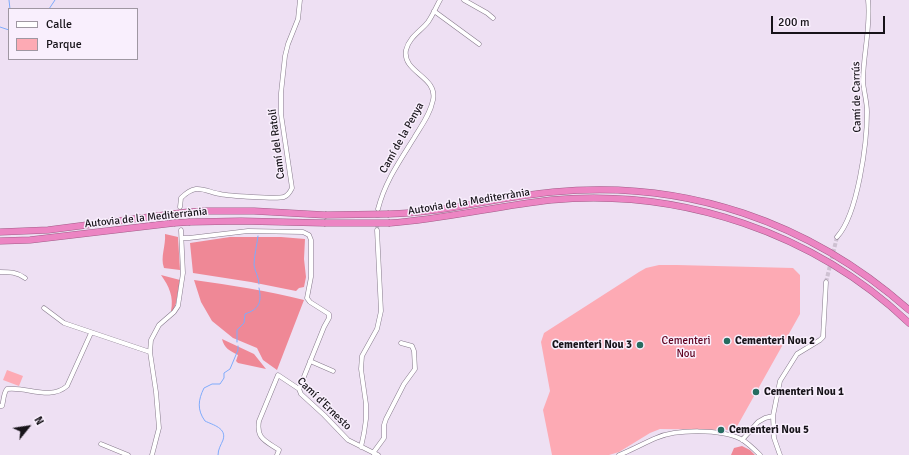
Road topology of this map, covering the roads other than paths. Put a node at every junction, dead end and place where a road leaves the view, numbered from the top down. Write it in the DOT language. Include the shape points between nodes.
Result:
graph roads {
  1 [pos="300,0"];
  2 [pos="440,0"];
  3 [pos="464,0"];
  4 [pos="868,0"];
  5 [pos="434,11"];
  6 [pos="493,18"];
  7 [pos="479,44"];
  8 [pos="180,205"];
  9 [pos="378,209"];
  10 [pos="181,230"];
  11 [pos="377,230"];
  12 [pos="0,232"];
  13 [pos="837,237"];
  14 [pos="182,238"];
  15 [pos="0,241"];
  16 [pos="0,272"];
  17 [pos="26,278"];
  18 [pos="826,282"];
  19 [pos="44,308"];
  20 [pos="909,310"];
  21 [pos="909,323"];
  22 [pos="91,332"];
  23 [pos="401,343"];
  24 [pos="150,352"];
  25 [pos="310,361"];
  26 [pos="333,371"];
  27 [pos="299,389"];
  28 [pos="0,406"];
  29 [pos="773,416"];
  30 [pos="742,440"];
  31 [pos="100,444"];
  32 [pos="360,447"];
  33 [pos="373,453"];
  34 [pos="128,455"];
  35 [pos="152,455"];
  36 [pos="277,455"];
  37 [pos="378,455"];
  38 [pos="619,455"];
  39 [pos="760,455"];
  40 [pos="780,455"];
  1 -- 8 [label="street, Camí del Ratolí" via="298,19 285,56 281,93 281,114 292,188 289,194 284,197 231,195 194,189 181,198"];
  2 -- 5 [label="street, Camí de la Penya"];
  3 -- 6 [label="street"];
  4 -- 13 [label="street, Camí de Carrús" via="868,36 863,83 867,109 867,137 858,188 849,216"];
  5 -- 7 [label="street"];
  5 -- 9 [label="street, Camí de la Penya" via="429,21 409,42 406,58 431,86 431,106 391,175"];
  10 -- 14 [label="street"];
  11 -- 32 [label="street" via="381,311 377,329 362,356 360,369 366,419"];
  12 -- 20 [label="highway, Autovia de la Mediterrània, bridge" via="48,230 188,212 389,214 580,190 644,192 707,203 768,221 793,232 853,267 889,292"];
  14 -- 24 [label="street" via="183,273 178,306 155,331"];
  14 -- 25 [label="street" via="248,231 303,232 309,235 311,277 307,298 329,314"];
  15 -- 21 [label="highway, Autovia de la Mediterrània, bridge" via="190,222 390,223 552,200 644,201 676,205 735,219 802,247 859,282"];
  16 -- 17 [label="street" via="20,273"];
  18 -- 29 [label="street" via="823,337 793,359 780,382"];
  19 -- 22 [label="street" via="64,323"];
  22 -- 24 [label="street"];
  22 -- 28 [label="street" via="67,386 62,390 44,393 7,389 3,404"];
  23 -- 33 [label="street" via="412,346 416,369 404,384 386,419 384,438"];
  24 -- 35 [label="street" via="159,428"];
  25 -- 26 [label="street"];
  25 -- 27 [label="street"];
  27 -- 32 [label="street, Camí d'Ernesto" via="301,394 346,438"];
  27 -- 36 [label="street, Camí d'Ernesto" via="278,375 259,421 258,434 279,450"];
  29 -- 30 [label="street" via="758,422"];
  29 -- 40 [label="street" via="774,438"];
  30 -- 38 [label="street" via="728,434 677,432 657,437"];
  30 -- 39 [label="street"];
  31 -- 34 [label="street"];
  32 -- 33 [label="street, Camí d'Ernesto"];
  33 -- 37 [label="street, Camí d'Ernesto"];
}
